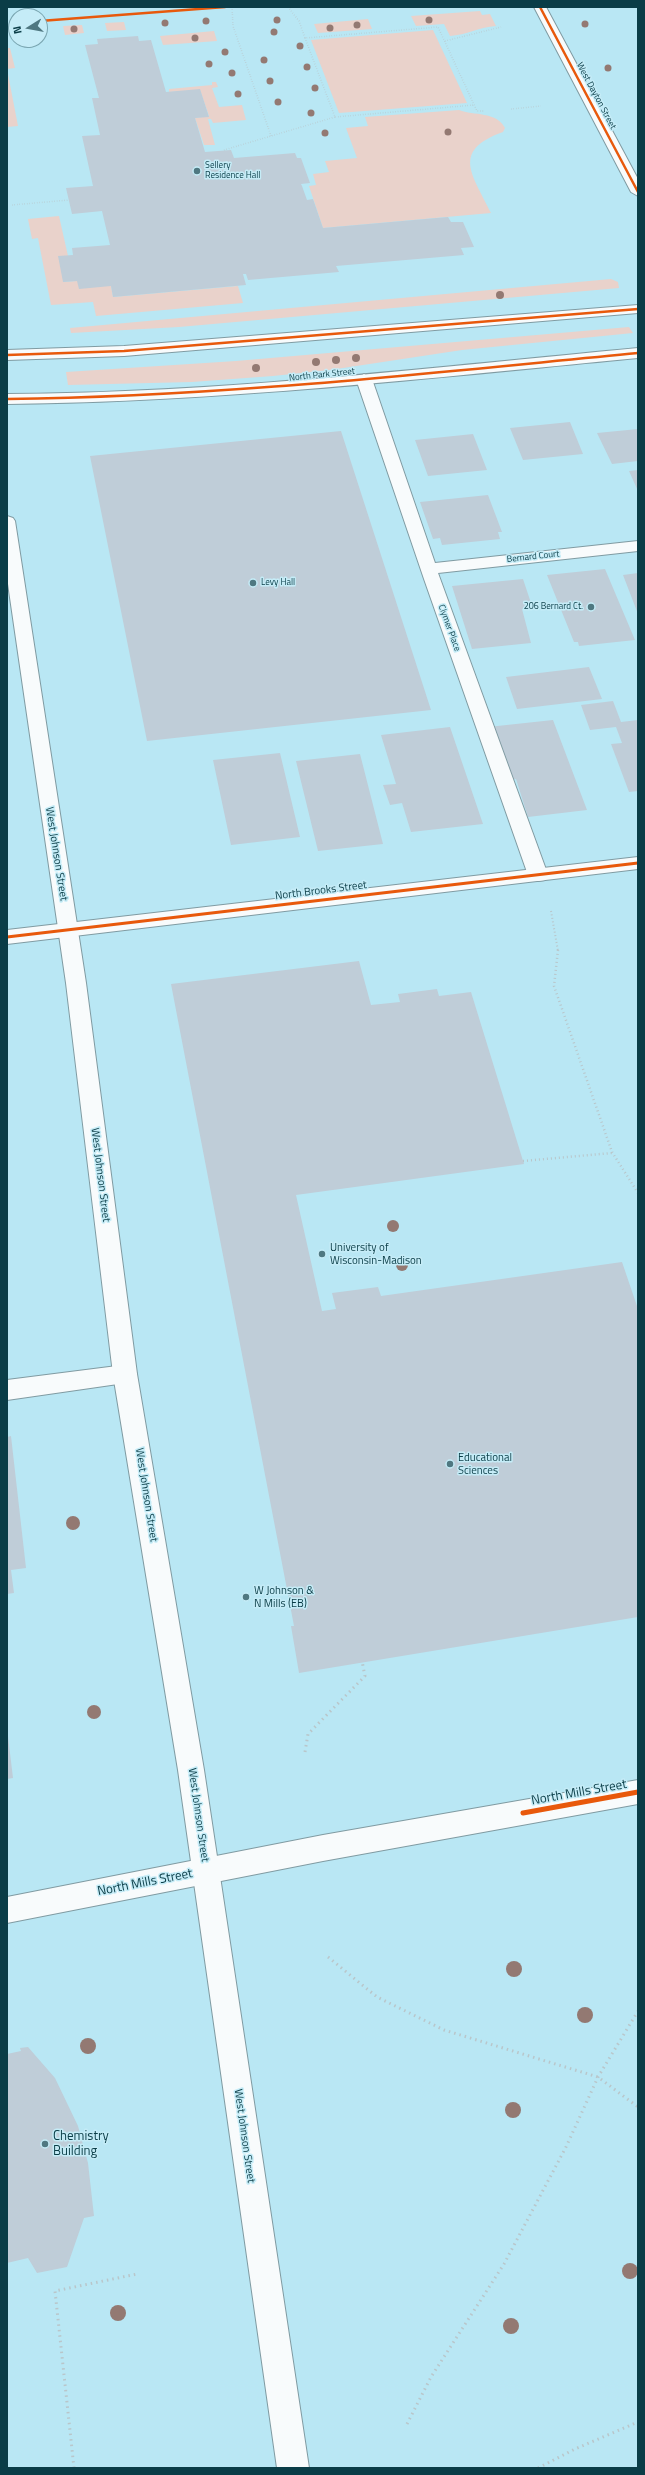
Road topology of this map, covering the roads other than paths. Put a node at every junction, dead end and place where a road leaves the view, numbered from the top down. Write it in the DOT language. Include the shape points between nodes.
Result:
graph roads {
  1 [pos="540,7"];
  2 [pos="638,192"];
  3 [pos="638,308"];
  4 [pos="638,353"];
  5 [pos="7,355"];
  6 [pos="364,380"];
  7 [pos="7,399"];
  8 [pos="7,522"];
  9 [pos="638,546"];
  10 [pos="429,569"];
  11 [pos="638,863"];
  12 [pos="538,875"];
  13 [pos="68,930"];
  14 [pos="7,937"];
  15 [pos="125,1374"];
  16 [pos="7,1390"];
  17 [pos="638,1792"];
  18 [pos="206,1871"];
  19 [pos="7,1910"];
  20 [pos="293,2468"];
  1 -- 2 [label="main road, West Dayton Street"];
  3 -- 5 [label="main road" via="124,351"];
  4 -- 6 [label="main road, North Park Street"];
  6 -- 7 [label="main road, North Park Street" via="203,394 52,400"];
  6 -- 10 [label="main road, Clymer Place"];
  8 -- 13 [label="main road, West Johnson Street"];
  9 -- 10 [label="main road, Bernard Court"];
  10 -- 12 [label="main road, Clymer Place"];
  11 -- 12 [label="main road, North Brooks Street"];
  12 -- 13 [label="main road, North Brooks Street"];
  13 -- 14 [label="main road, North Brooks Street"];
  13 -- 15 [label="main road, West Johnson Street"];
  15 -- 16 [label="main road"];
  15 -- 18 [label="main road, West Johnson Street"];
  17 -- 18 [label="main road, North Mills Street" via="331,1846"];
  18 -- 19 [label="main road, North Mills Street"];
  18 -- 20 [label="main road, West Johnson Street"];
}
